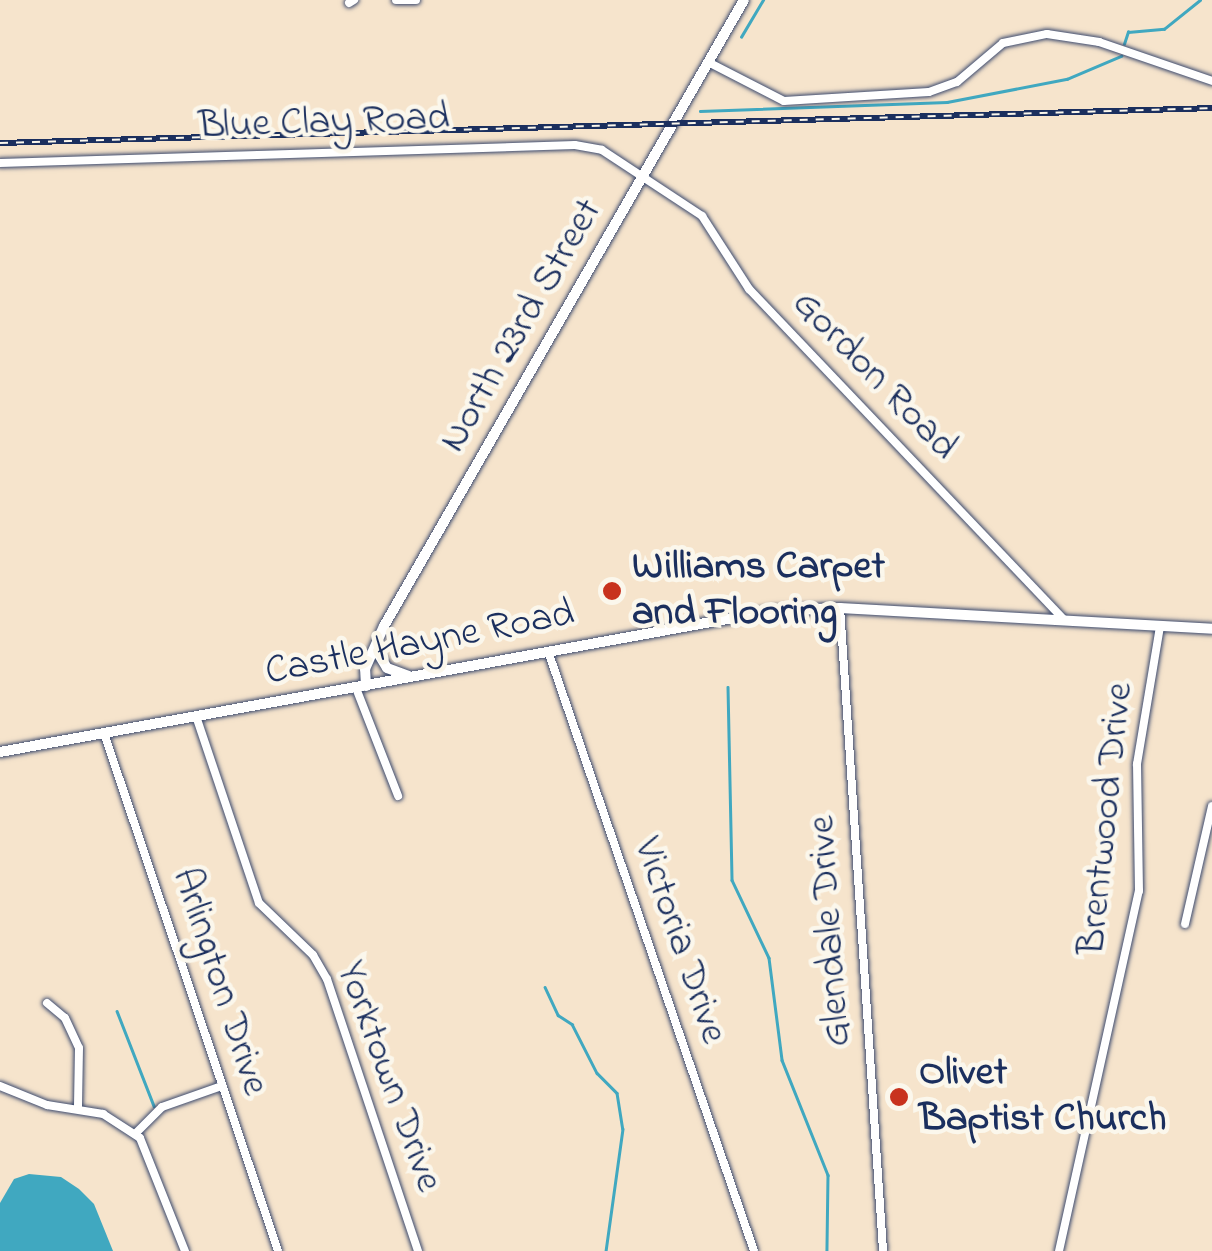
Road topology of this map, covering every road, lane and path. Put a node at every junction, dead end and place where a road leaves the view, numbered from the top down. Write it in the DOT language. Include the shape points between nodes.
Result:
graph roads {
  1 [pos="396,0"];
  2 [pos="416,0"];
  3 [pos="744,0"];
  4 [pos="708,62"];
  5 [pos="1212,81"];
  6 [pos="0,163"];
  7 [pos="642,176"];
  8 [pos="840,608"];
  9 [pos="1064,620"];
  10 [pos="1160,626"];
  11 [pos="1212,629"];
  12 [pos="377,640"];
  13 [pos="548,651"];
  14 [pos="415,678"];
  15 [pos="361,687"];
  16 [pos="196,716"];
  17 [pos="104,732"];
  18 [pos="0,752"];
  19 [pos="398,796"];
  20 [pos="1212,806"];
  21 [pos="1185,924"];
  22 [pos="47,1003"];
  23 [pos="0,1086"];
  24 [pos="222,1086"];
  25 [pos="78,1108"];
  26 [pos="135,1134"];
  27 [pos="185,1251"];
  28 [pos="278,1251"];
  29 [pos="418,1251"];
  30 [pos="754,1251"];
  31 [pos="883,1251"];
  32 [pos="1059,1251"];
  1 -- 2 [label="street"];
  3 -- 4 [label="main road, North 23rd Street"];
  4 -- 5 [label="street" via="776,100 929,92 952,85 1002,43 1056,34"];
  4 -- 7 [label="main road, North 23rd Street"];
  6 -- 7 [label="street, Blue Clay Road" via="576,145 602,150"];
  7 -- 9 [label="street, Gordon Road" via="702,216 749,289"];
  7 -- 12 [label="main road, North 23rd Street"];
  8 -- 9 [label="main road, Castle Hayne Road"];
  8 -- 13 [label="main road, Castle Hayne Road" via="750,613"];
  8 -- 31 [label="street, Glendale Drive"];
  9 -- 10 [label="main road, Castle Hayne Road"];
  10 -- 11 [label="main road, Castle Hayne Road"];
  10 -- 32 [label="street, Brentwood Drive" via="1137,764 1139,891"];
  12 -- 14 [label="main road" via="380,662"];
  12 -- 15 [label="main road, North 23rd Street"];
  13 -- 14 [label="main road, Castle Hayne Road"];
  13 -- 30 [label="street, Victoria Drive"];
  14 -- 15 [label="main road, Castle Hayne Road"];
  15 -- 16 [label="main road, Castle Hayne Road"];
  15 -- 19 [label="street"];
  16 -- 17 [label="main road, Castle Hayne Road"];
  16 -- 29 [label="street, Yorktown Drive" via="255,896 327,980"];
  17 -- 18 [label="main road, Castle Hayne Road"];
  17 -- 24 [label="street, Arlington Drive"];
  20 -- 21 [label="street"];
  22 -- 25 [label="street" via="65,1018 79,1048"];
  23 -- 25 [label="street" via="35,1102"];
  24 -- 26 [label="street" via="162,1108"];
  24 -- 28 [label="street, Arlington Drive"];
  25 -- 26 [label="street"];
  26 -- 27 [label="street" via="150,1154"];
}
